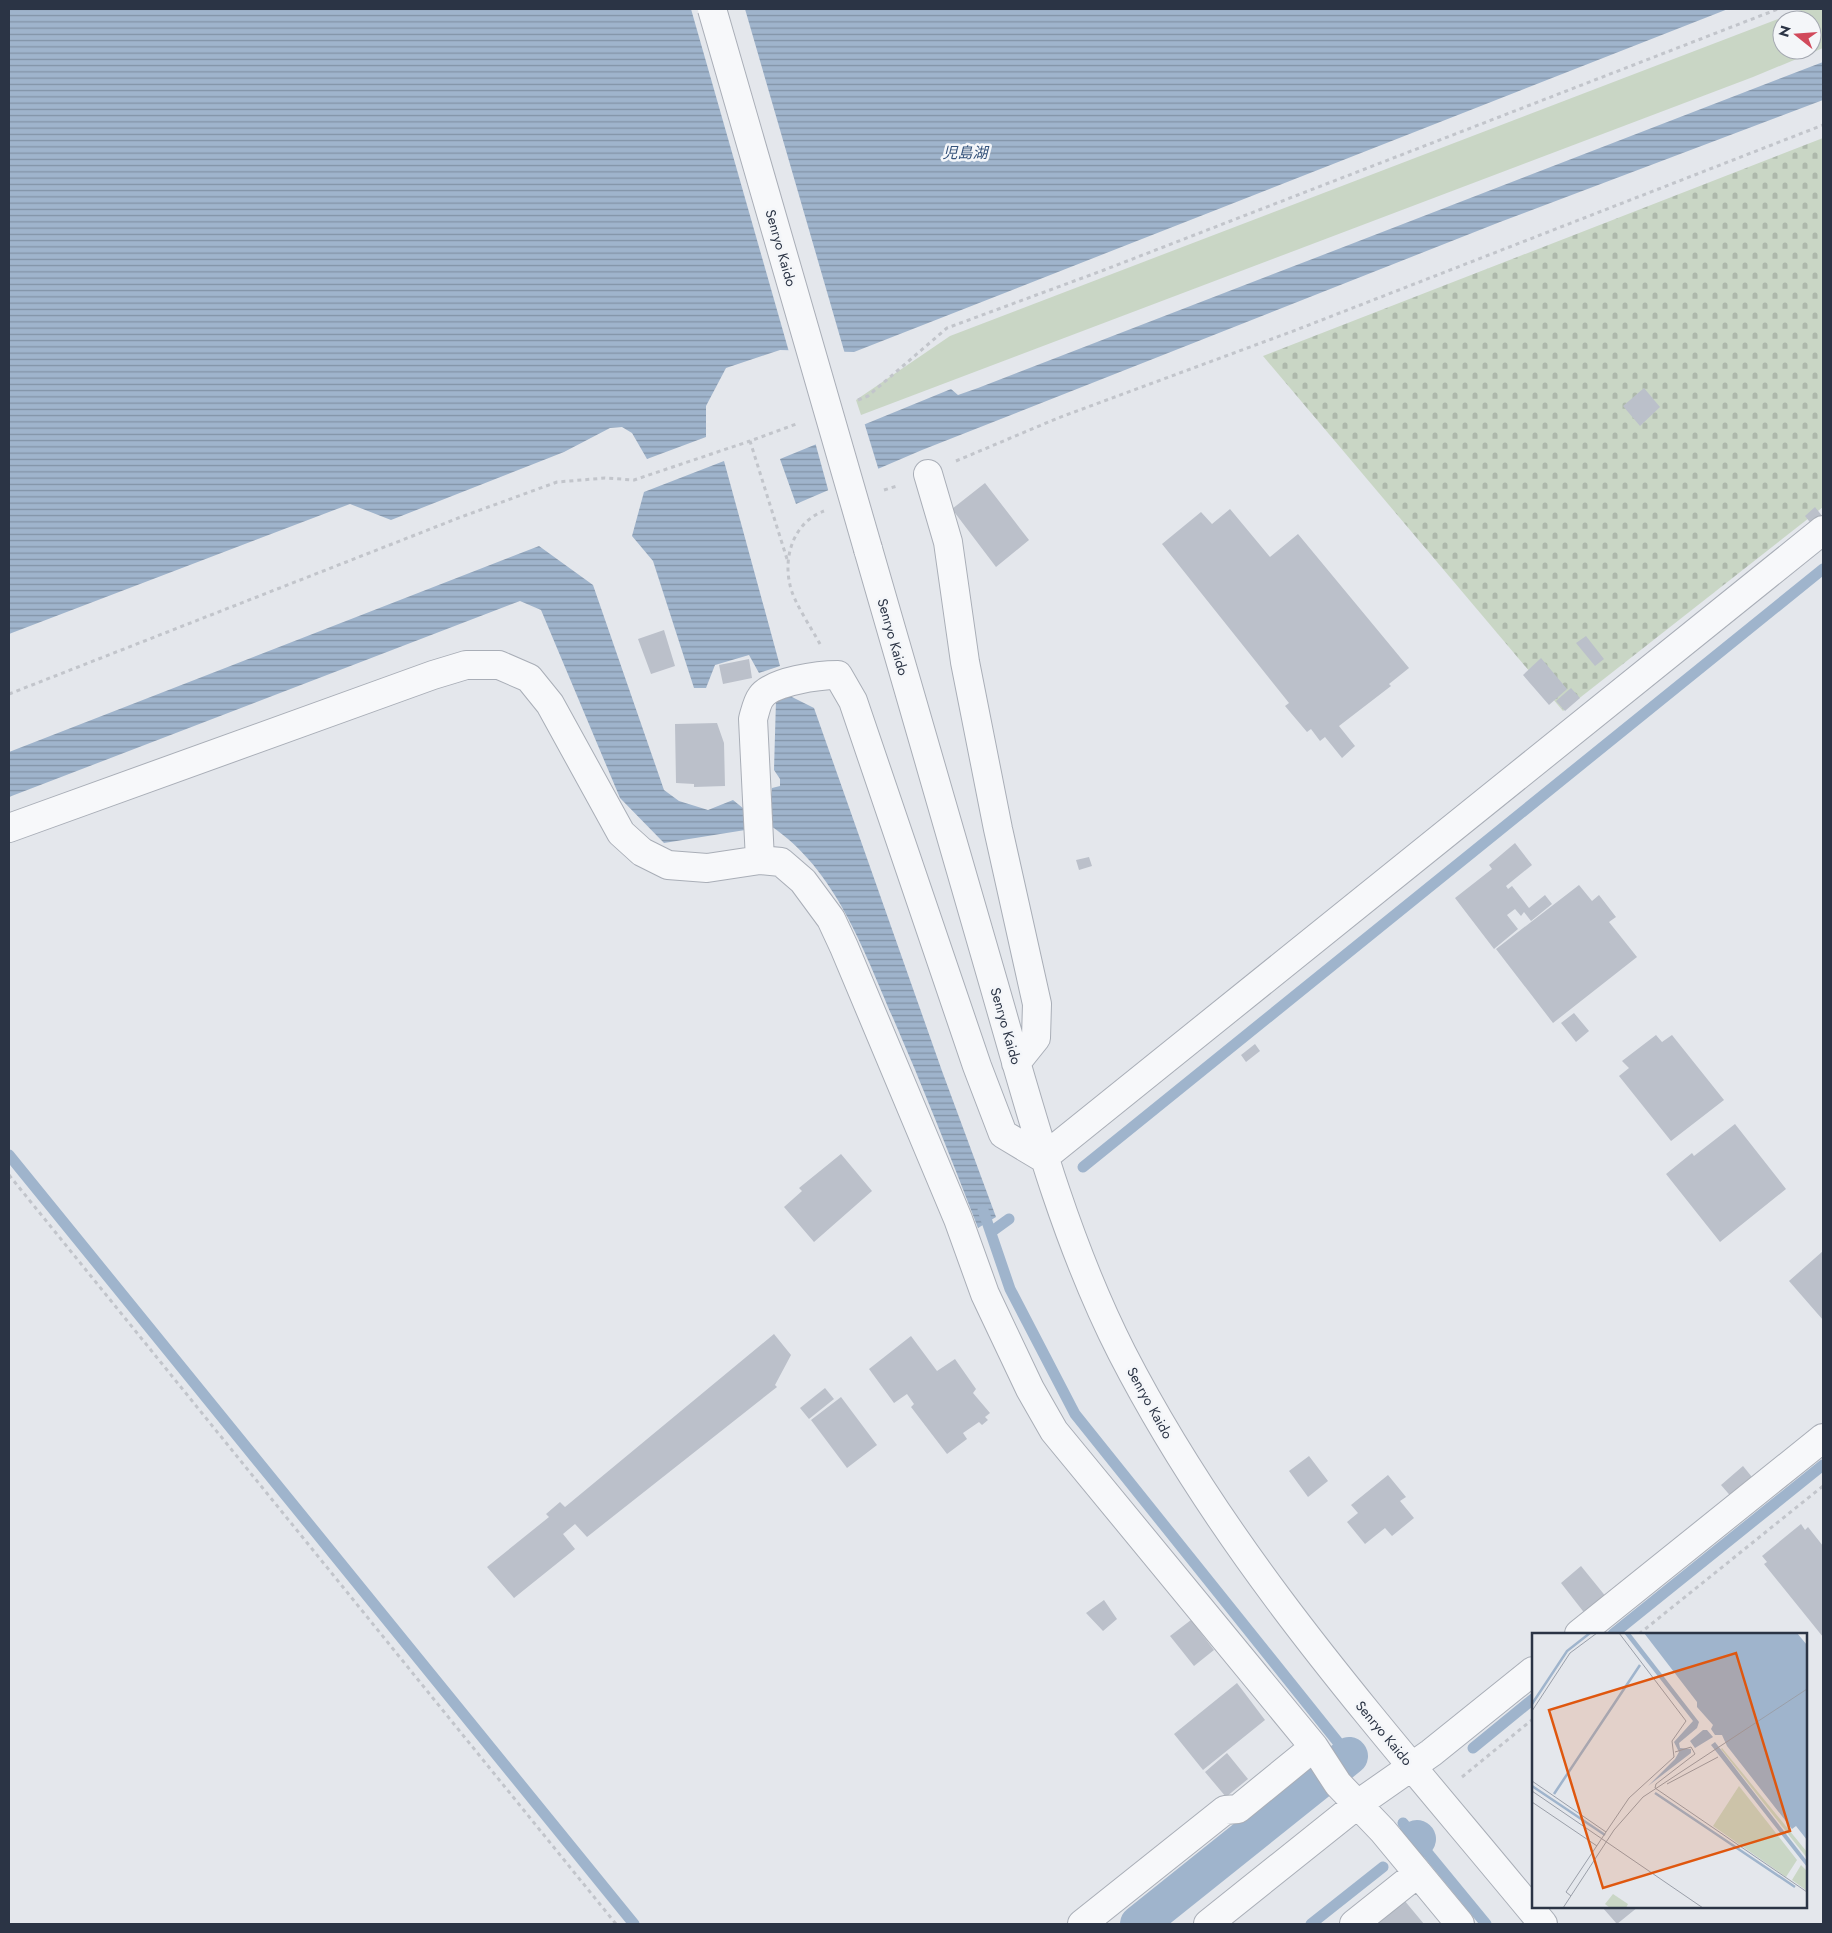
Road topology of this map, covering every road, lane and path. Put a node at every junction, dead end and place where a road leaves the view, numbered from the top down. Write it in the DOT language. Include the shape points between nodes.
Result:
graph roads {
  1 [pos="712,9"];
  2 [pos="1778,9"];
  3 [pos="1823,125"];
  4 [pos="851,403"];
  5 [pos="807,420"];
  6 [pos="750,441"];
  7 [pos="928,474"];
  8 [pos="881,491"];
  9 [pos="829,510"];
  10 [pos="1823,530"];
  11 [pos="787,560"];
  12 [pos="838,675"];
  13 [pos="9,694"];
  14 [pos="9,828"];
  15 [pos="760,860"];
  16 [pos="1016,1063"];
  17 [pos="1043,1158"];
  18 [pos="9,1175"];
  19 [pos="1823,1438"];
  20 [pos="1823,1486"];
  21 [pos="1580,1633"];
  22 [pos="1640,1633"];
  23 [pos="1532,1672"];
  24 [pos="1532,1720"];
  25 [pos="1326,1764"];
  26 [pos="1411,1766"];
  27 [pos="1438,1796"];
  28 [pos="1358,1804"];
  29 [pos="1418,1873"];
  30 [pos="616,1924"];
  31 [pos="1082,1924"];
  32 [pos="1208,1924"];
  33 [pos="1354,1924"];
  34 [pos="1460,1924"];
  35 [pos="1543,1924"];
  1 -- 16 [label="street, Senryo Kaido, bridge"];
  2 -- 4 [label="path" via="947,328 868,396"];
  3 -- 7 [label="path" via="1296,330 1058,418"];
  5 -- 6 [label="path"];
  6 -- 11 [label="path"];
  6 -- 13 [label="path" via="634,480 605,478 557,482"];
  7 -- 8 [label="path"];
  7 -- 16 [label="street" via="948,542 971,691 1037,1004 1036,1038"];
  9 -- 11 [label="path" via="804,524 793,539"];
  10 -- 17 [label="street"];
  11 -- 12 [label="path" via="790,587"];
  12 -- 15 [label="street" via="812,675 777,687 760,697 752,719"];
  12 -- 17 [label="street" via="853,701 1003,1134"];
  14 -- 15 [label="street" via="433,675 466,665 499,665 529,678 550,704 621,833 642,852 668,864 707,868"];
  15 -- 25 [label="street" via="781,862 803,881 830,919 958,1219 985,1294 1030,1389 1054,1431"];
  16 -- 17 [label="street, Senryo Kaido"];
  17 -- 26 [label="street, Senryo Kaido" via="1092,1290 1121,1351 1173,1444 1246,1557 1323,1660"];
  18 -- 30 [label="path"];
  19 -- 21 [label="street"];
  20 -- 22 [label="path"];
  23 -- 26 [label="street"];
  24 -- 27 [label="path"];
  25 -- 28 [label="street"];
  25 -- 31 [label="street" via="1238,1809 1225,1810"];
  26 -- 27 [label="street, Senryo Kaido"];
  26 -- 28 [label="street"];
  27 -- 35 [label="street, Senryo Kaido"];
  28 -- 29 [label="street"];
  28 -- 32 [label="street"];
  29 -- 33 [label="street"];
  29 -- 34 [label="street"];
}
